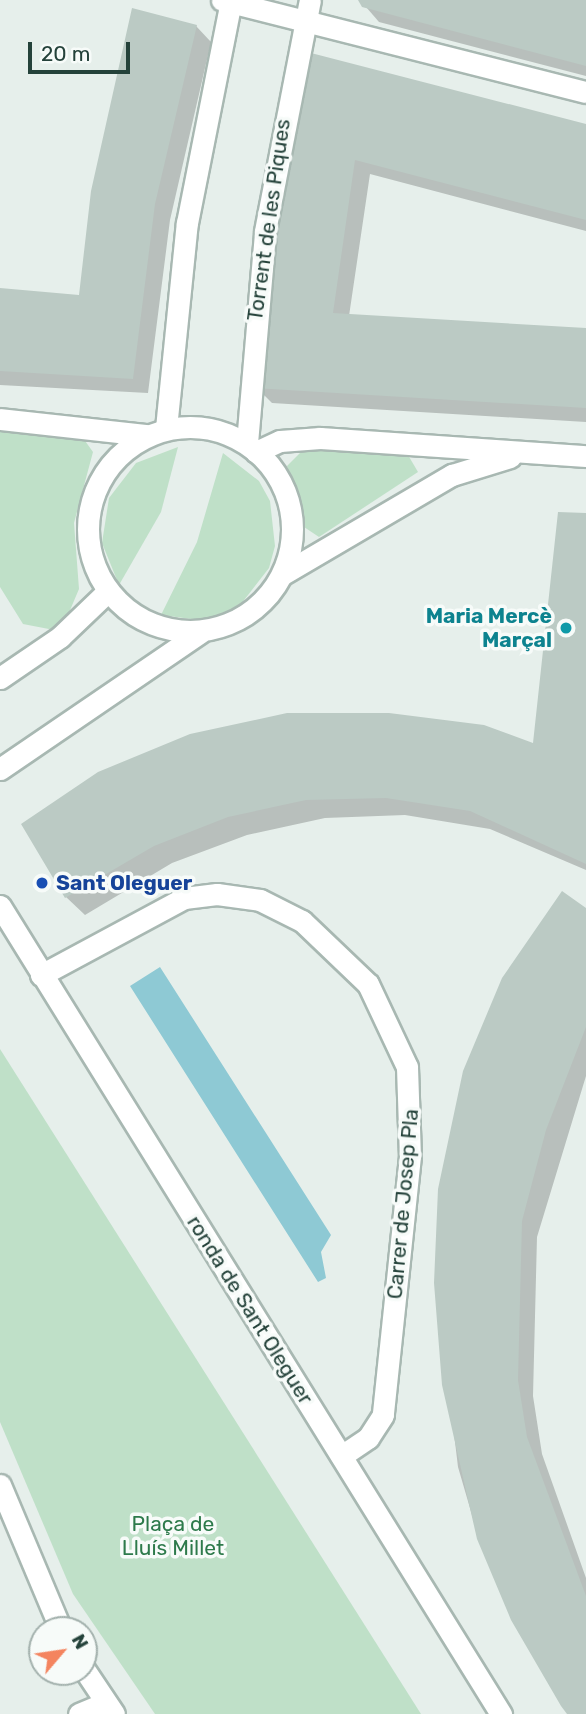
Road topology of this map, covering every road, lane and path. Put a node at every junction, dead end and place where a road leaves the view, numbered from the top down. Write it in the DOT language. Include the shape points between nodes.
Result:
graph roads {
  1 [pos="228,1"];
  2 [pos="307,10"];
  3 [pos="586,92"];
  4 [pos="0,419"];
  5 [pos="156,432"];
  6 [pos="251,447"];
  7 [pos="518,455"];
  8 [pos="586,456"];
  9 [pos="283,574"];
  10 [pos="108,592"];
  11 [pos="201,632"];
  12 [pos="0,678"];
  13 [pos="0,769"];
  14 [pos="0,906"];
  15 [pos="40,975"];
  16 [pos="341,1456"];
  17 [pos="0,1485"];
  18 [pos="55,1616"];
  19 [pos="95,1686"];
  20 [pos="109,1709"];
  21 [pos="79,1714"];
  22 [pos="502,1714"];
  1 -- 2 [label="street"];
  1 -- 5 [label="street" via="187,223"];
  2 -- 3 [label="street"];
  2 -- 6 [label="street, Torrent de les Piques" via="264,243"];
  4 -- 5 [label="street"];
  5 -- 6 [label="street" via="210,428"];
  5 -- 10 [label="street" via="103,473 87,521 92,560"];
  6 -- 7 [label="street" via="320,438"];
  6 -- 9 [label="street" via="285,490 292,519"];
  7 -- 8 [label="street"];
  7 -- 9 [label="street" via="452,475"];
  9 -- 11 [label="street" via="261,604 234,622"];
  10 -- 11 [label="street" via="133,615 166,629"];
  10 -- 12 [label="street" via="60,638"];
  11 -- 13 [label="street"];
  14 -- 15 [label="street, ronda de Sant Oleguer"];
  15 -- 16 [label="street, ronda de Sant Oleguer"];
  15 -- 16 [label="street, Carrer de Josep Pla" via="184,898 217,894 260,900 302,920 368,984 407,1067 411,1156 383,1415 368,1438"];
  16 -- 22 [label="street, ronda de Sant Oleguer"];
  17 -- 18 [label="street"];
  19 -- 20 [label="street"];
  20 -- 21 [label="street"];
}
